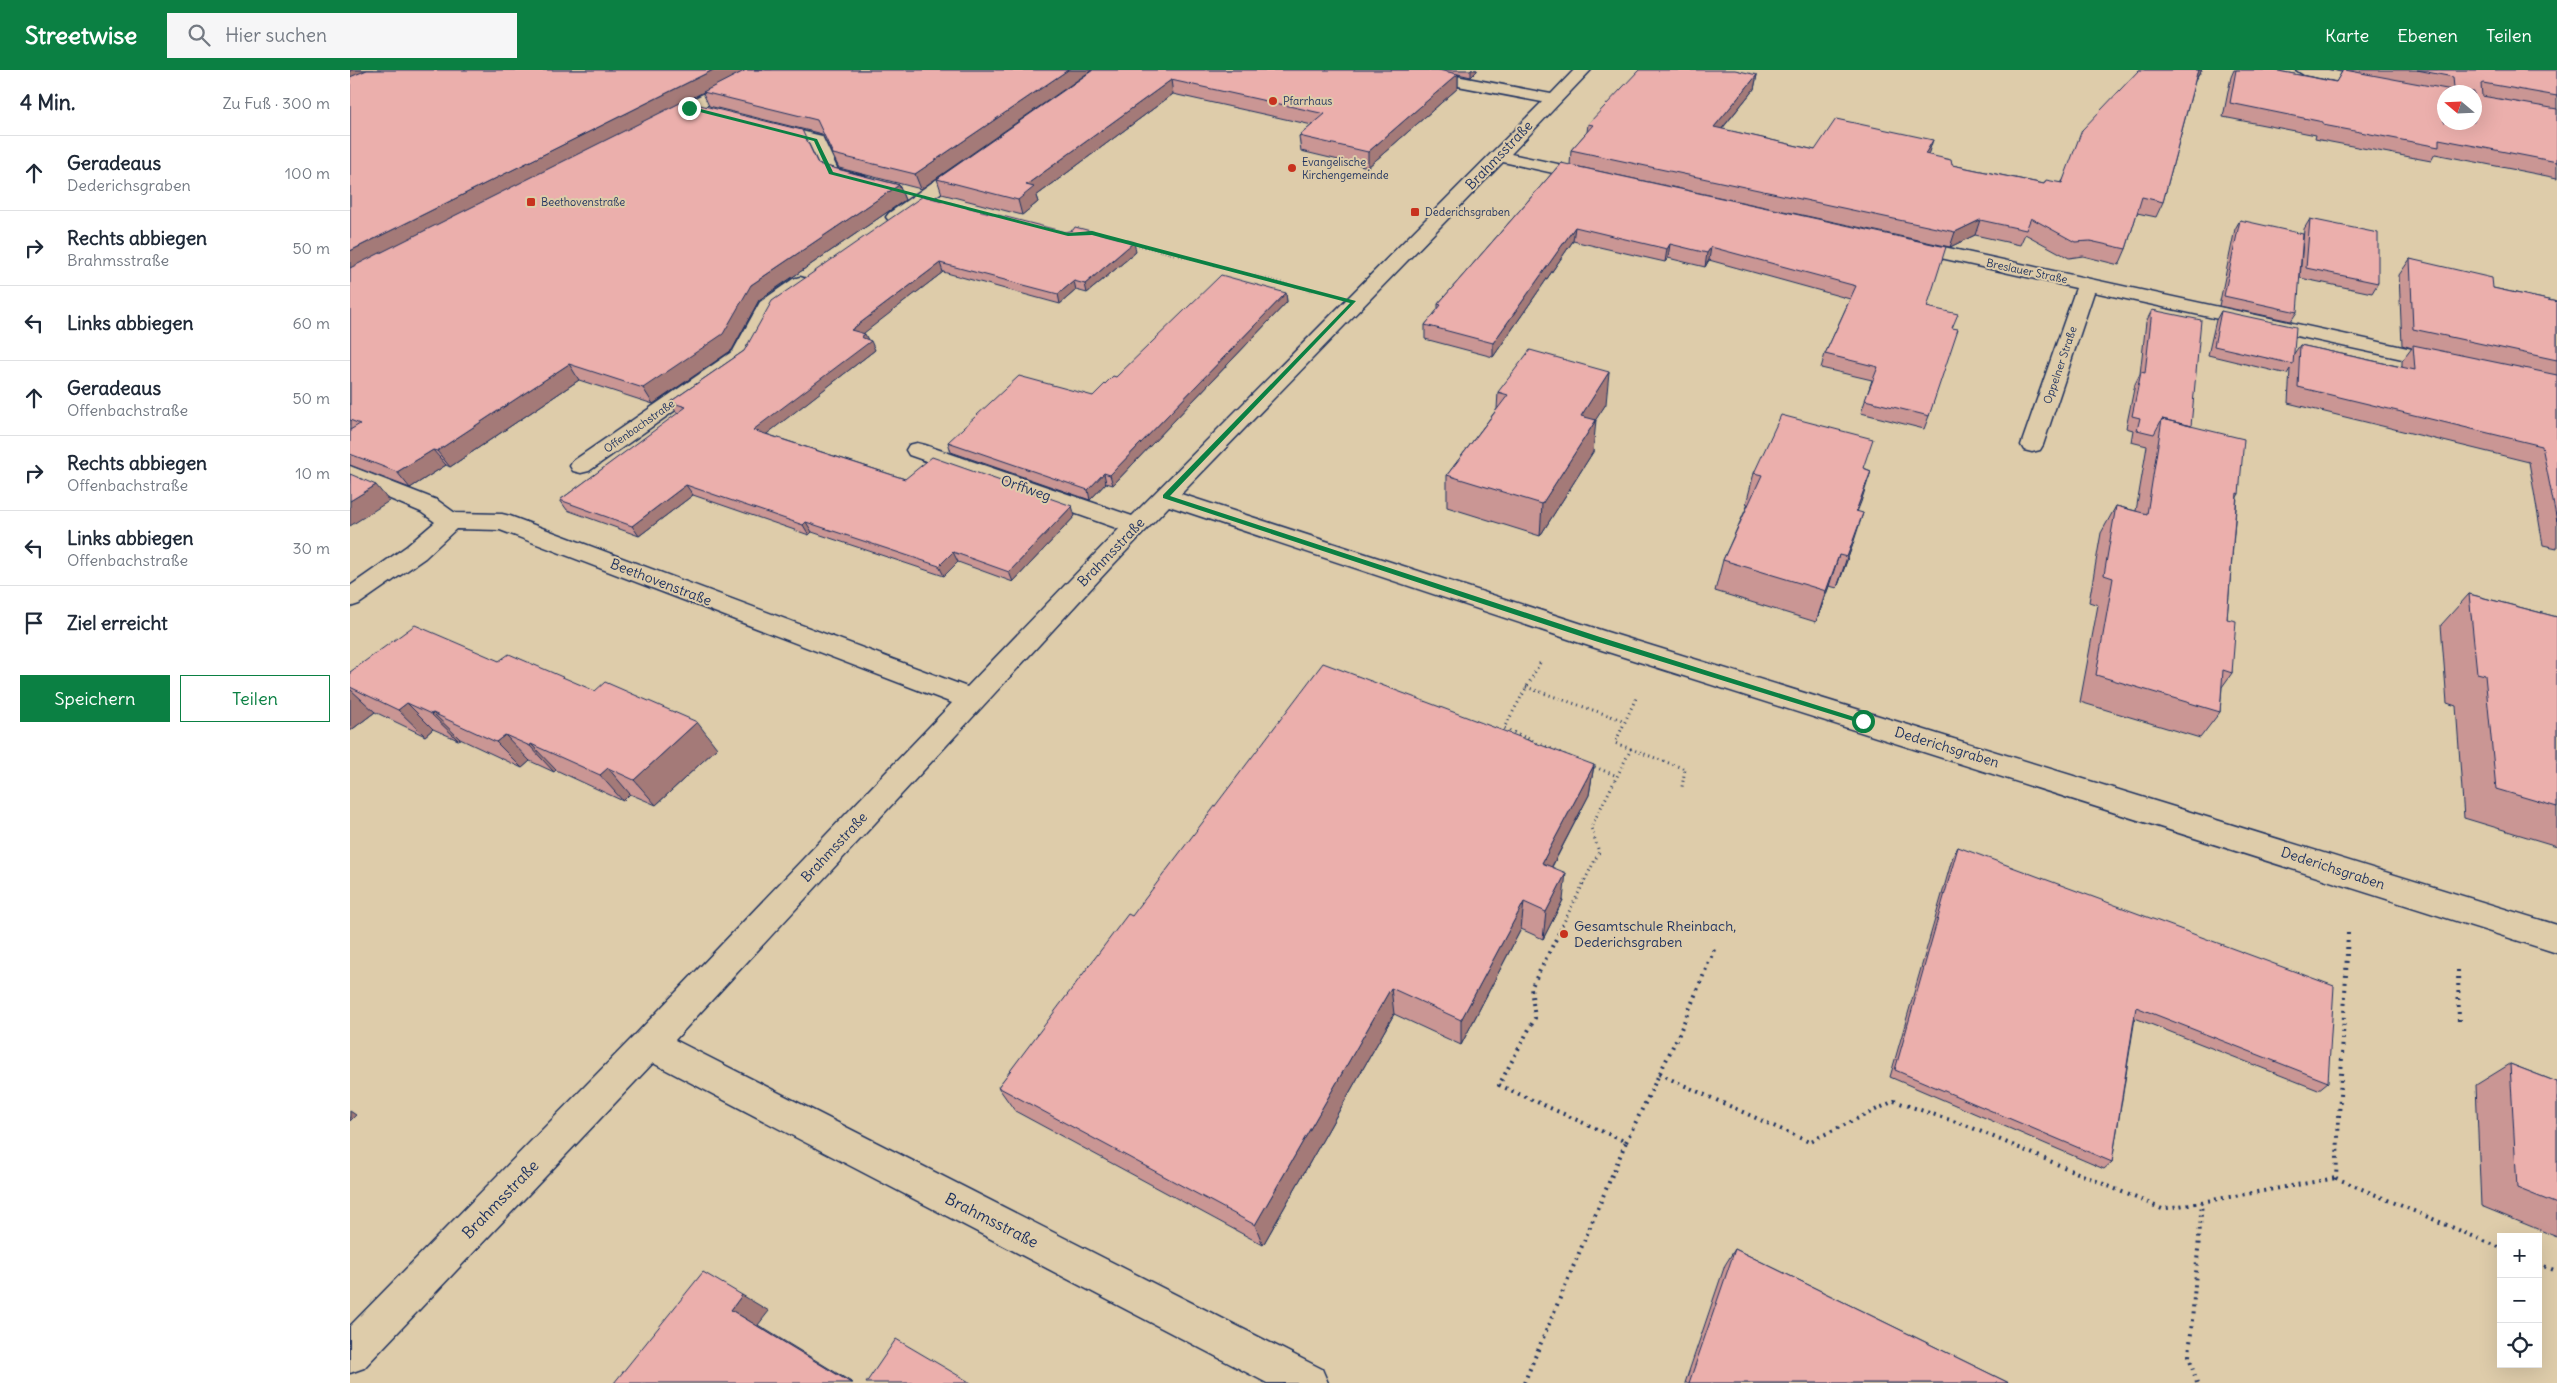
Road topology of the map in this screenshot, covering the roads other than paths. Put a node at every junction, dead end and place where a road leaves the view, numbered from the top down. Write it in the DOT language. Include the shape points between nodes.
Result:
graph roads {
  1 [pos="763,70"];
  2 [pos="1400,70"];
  3 [pos="1583,70"];
  4 [pos="2304,70"];
  5 [pos="2437,96"];
  6 [pos="1552,99"];
  7 [pos="689,108"];
  8 [pos="716,114"];
  9 [pos="752,124"];
  10 [pos="645,130"];
  11 [pos="986,153"];
  12 [pos="1498,156"];
  13 [pos="1614,181"];
  14 [pos="876,185"];
  15 [pos="882,226"];
  16 [pos="1884,240"];
  17 [pos="816,272"];
  18 [pos="2087,284"];
  19 [pos="2461,366"];
  20 [pos="2032,445"];
  21 [pos="916,450"];
  22 [pos="581,466"];
  23 [pos="350,473"];
  24 [pos="1166,497"];
  25 [pos="450,521"];
  26 [pos="1136,526"];
  27 [pos="350,598"];
  28 [pos="972,700"];
  29 [pos="2557,939"];
  30 [pos="650,1044"];
  31 [pos="350,1354"];
  32 [pos="1308,1383"];
  1 -- 7 [label="street"];
  2 -- 6 [label="street"];
  3 -- 6 [label="street, Brahmsstraße"];
  4 -- 5 [label="street"];
  6 -- 12 [label="street, Brahmsstraße"];
  7 -- 8 [label="street"];
  7 -- 10 [label="street"];
  9 -- 14 [label="street" via="816,140 831,173"];
  11 -- 15 [label="street"];
  12 -- 13 [label="street"];
  12 -- 24 [label="street, Brahmsstraße"];
  16 -- 18 [label="street, Breslauer Straße"];
  17 -- 22 [label="street, Offenbachstraße" via="767,306 741,355"];
  18 -- 19 [label="street, Breslauer Straße"];
  18 -- 20 [label="street, Oppelner Straße"];
  21 -- 26 [label="street, Orffweg"];
  23 -- 25 [label="street" via="429,506"];
  24 -- 26 [label="street, Brahmsstraße"];
  24 -- 29 [label="street, Dederichsgraben" via="1598,639"];
  25 -- 27 [label="street" via="416,552"];
  25 -- 28 [label="street, Beethovenstraße" via="502,522"];
  26 -- 28 [label="street, Brahmsstraße"];
  28 -- 30 [label="street, Brahmsstraße"];
  30 -- 31 [label="street, Brahmsstraße"];
  30 -- 32 [label="street, Brahmsstraße"];
}
